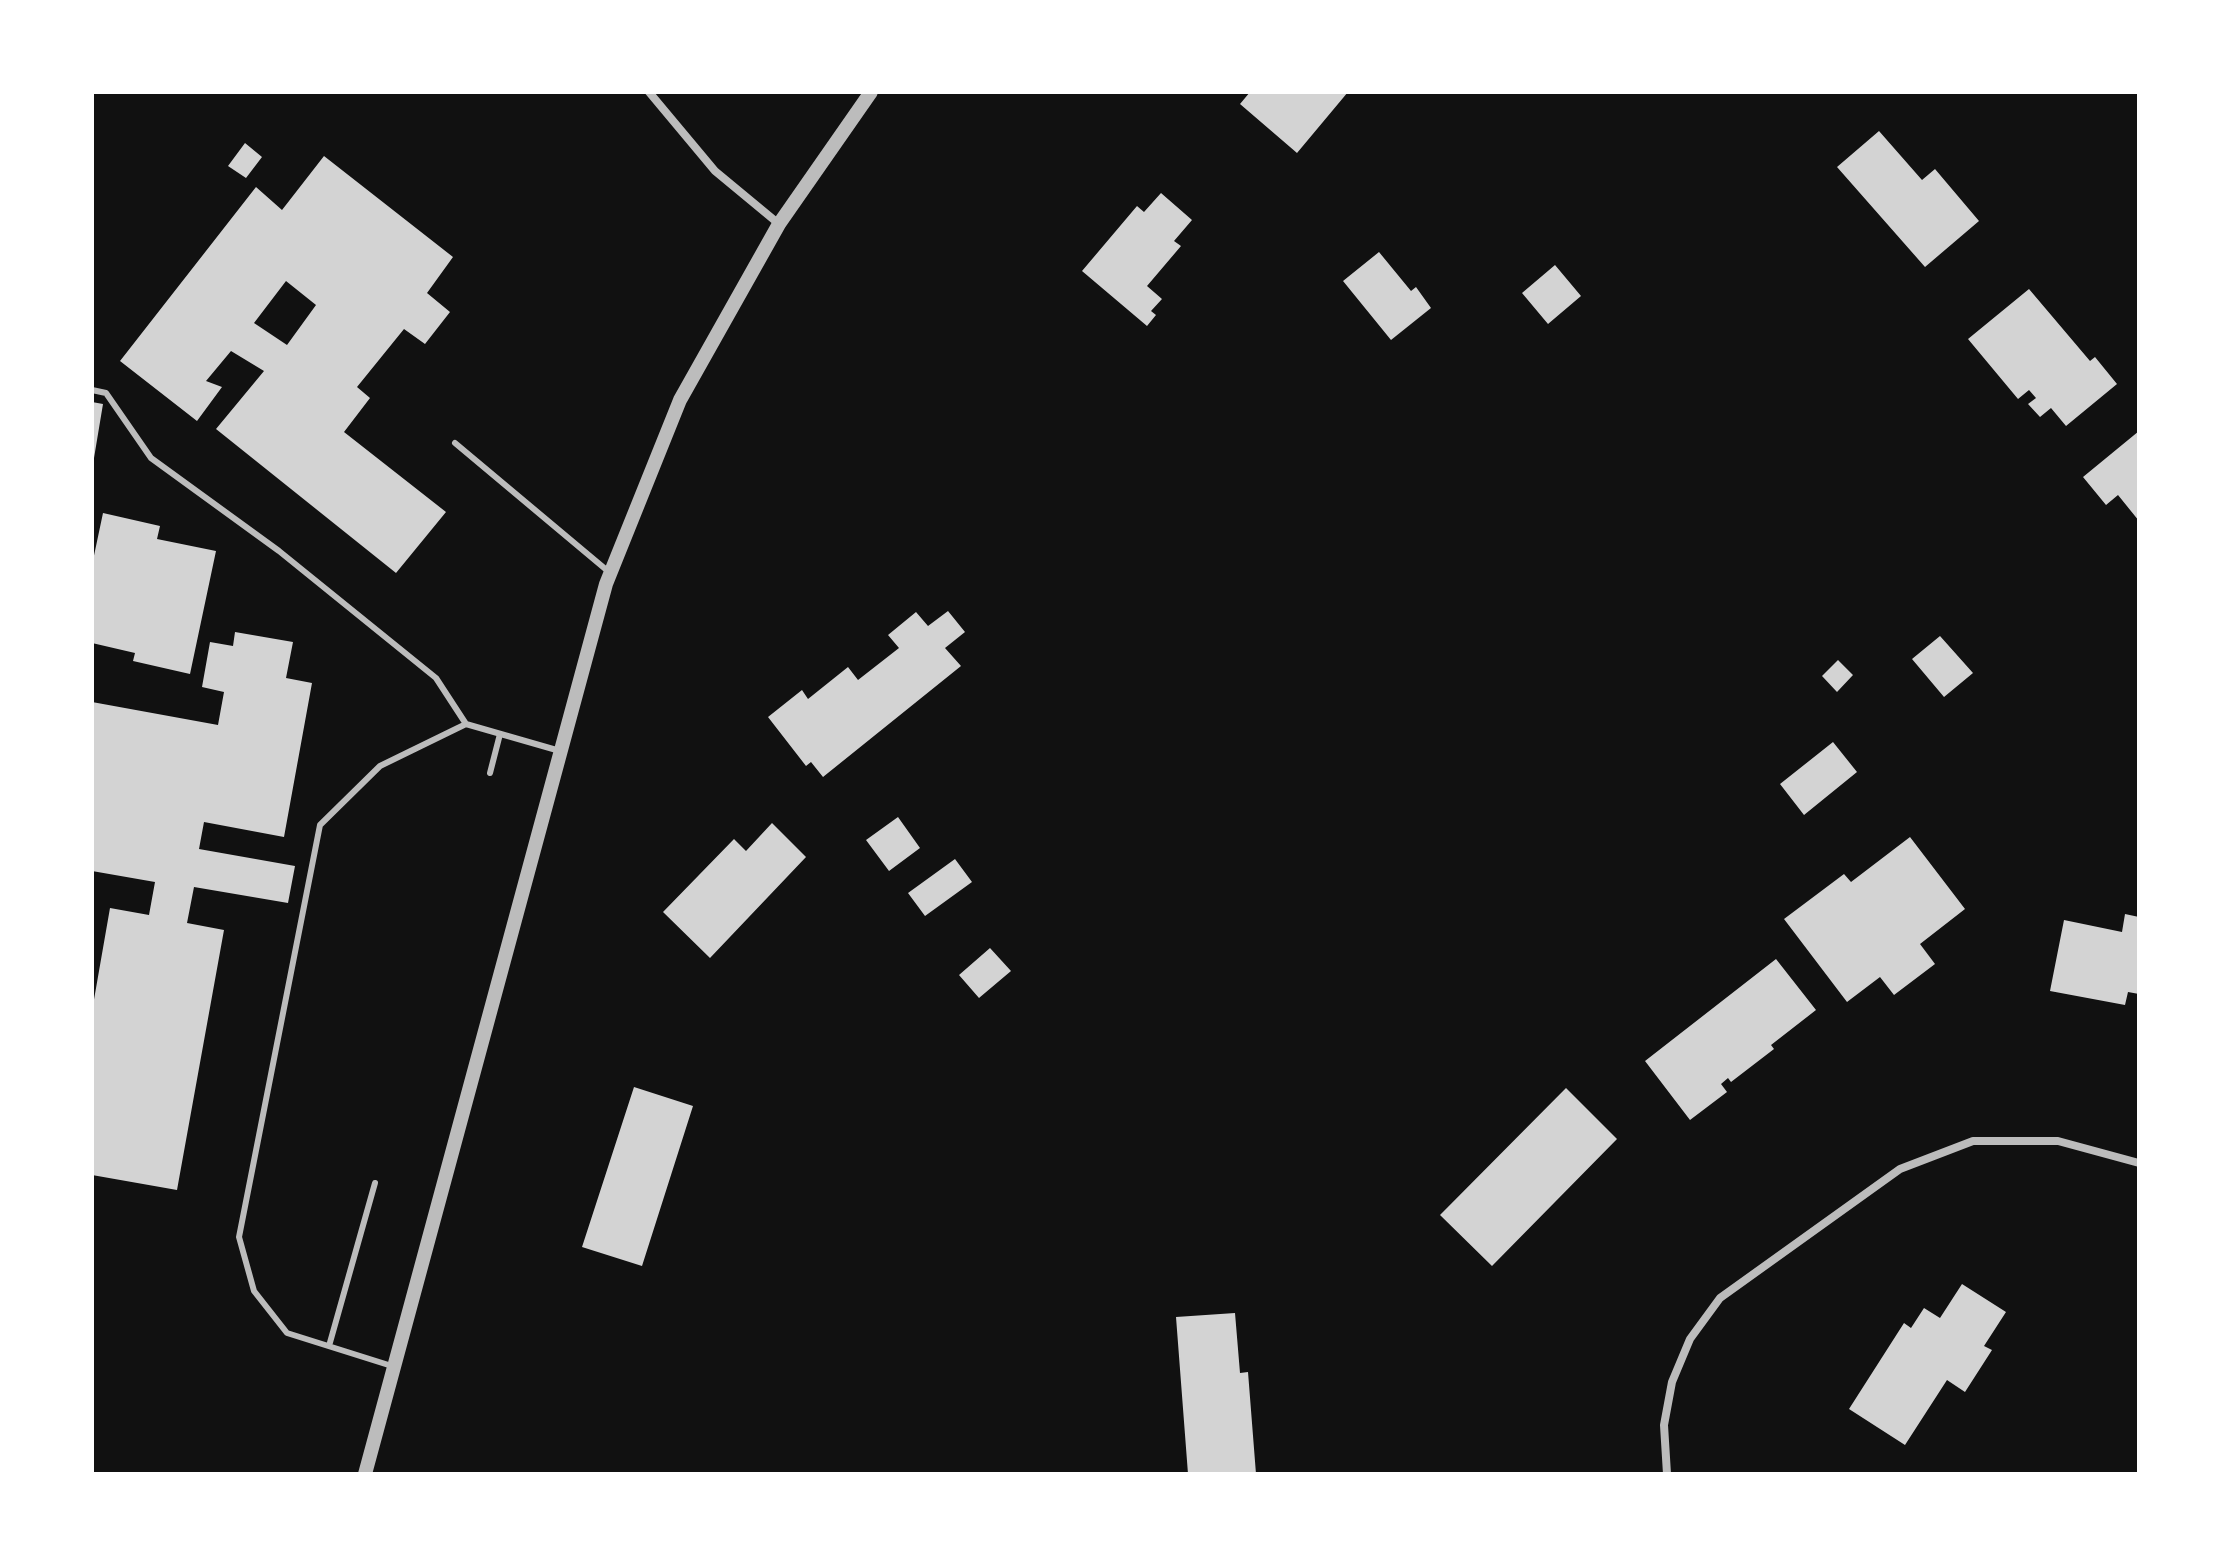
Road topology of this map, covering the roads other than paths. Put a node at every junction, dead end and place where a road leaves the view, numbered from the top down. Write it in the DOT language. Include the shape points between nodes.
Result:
graph roads {
  1 [pos="649,92"];
  2 [pos="871,92"];
  3 [pos="779,224"];
  4 [pos="92,390"];
  5 [pos="455,443"];
  6 [pos="611,573"];
  7 [pos="466,724"];
  8 [pos="500,734"];
  9 [pos="561,751"];
  10 [pos="490,773"];
  11 [pos="2139,1163"];
  12 [pos="375,1183"];
  13 [pos="329,1346"];
  14 [pos="395,1367"];
  15 [pos="365,1474"];
  16 [pos="1667,1474"];
  1 -- 3 [label="street" via="715,171"];
  2 -- 3 [label="street"];
  3 -- 6 [label="street" via="680,400"];
  4 -- 7 [label="lane" via="106,393 151,458 279,551 436,678"];
  5 -- 6 [label="lane"];
  6 -- 9 [label="street"];
  7 -- 8 [label="lane"];
  7 -- 13 [label="lane" via="380,766 320,825 239,1237 254,1291 287,1333"];
  8 -- 9 [label="lane"];
  8 -- 10 [label="lane"];
  9 -- 14 [label="street"];
  11 -- 16 [label="street" via="2058,1141 1973,1141 1900,1169 1720,1298 1690,1339 1672,1382 1664,1425"];
  12 -- 13 [label="lane"];
  13 -- 14 [label="lane"];
  14 -- 15 [label="street"];
}
